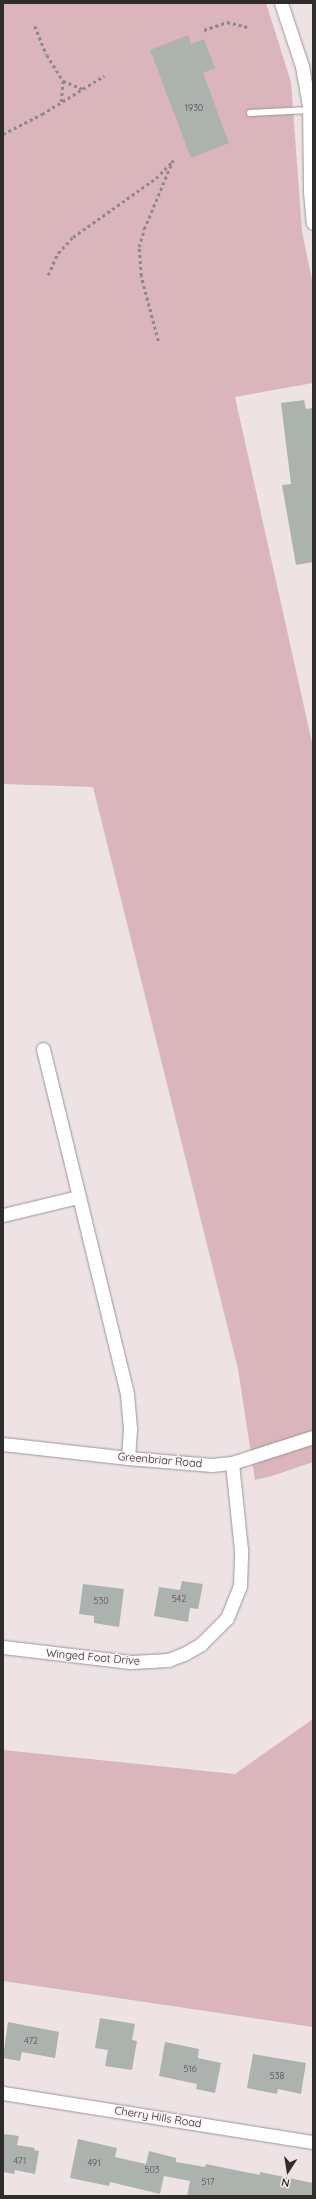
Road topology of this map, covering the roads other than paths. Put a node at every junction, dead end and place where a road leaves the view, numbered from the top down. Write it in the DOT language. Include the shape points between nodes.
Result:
graph roads {
  1 [pos="281,3"];
  2 [pos="309,110"];
  3 [pos="250,114"];
  4 [pos="313,223"];
  5 [pos="43,1049"];
  6 [pos="78,1197"];
  7 [pos="3,1215"];
  8 [pos="313,1437"];
  9 [pos="3,1444"];
  10 [pos="128,1458"];
  11 [pos="232,1464"];
  12 [pos="3,1647"];
  13 [pos="3,2094"];
  14 [pos="313,2142"];
  1 -- 2 [label="street" via="302,66"];
  2 -- 3 [label="lane"];
  2 -- 4 [label="street"];
  5 -- 6 [label="street"];
  6 -- 7 [label="street"];
  6 -- 10 [label="street" via="127,1394 130,1429"];
  8 -- 11 [label="street, Greenbriar Road"];
  9 -- 10 [label="street, Greenbriar Road"];
  10 -- 11 [label="street, Greenbriar Road" via="194,1464"];
  11 -- 12 [label="street, Winged Foot Drive" via="241,1550 240,1586 226,1618 201,1644 168,1660 151,1662 130,1662"];
  13 -- 14 [label="street, Cherry Hills Road"];
}
